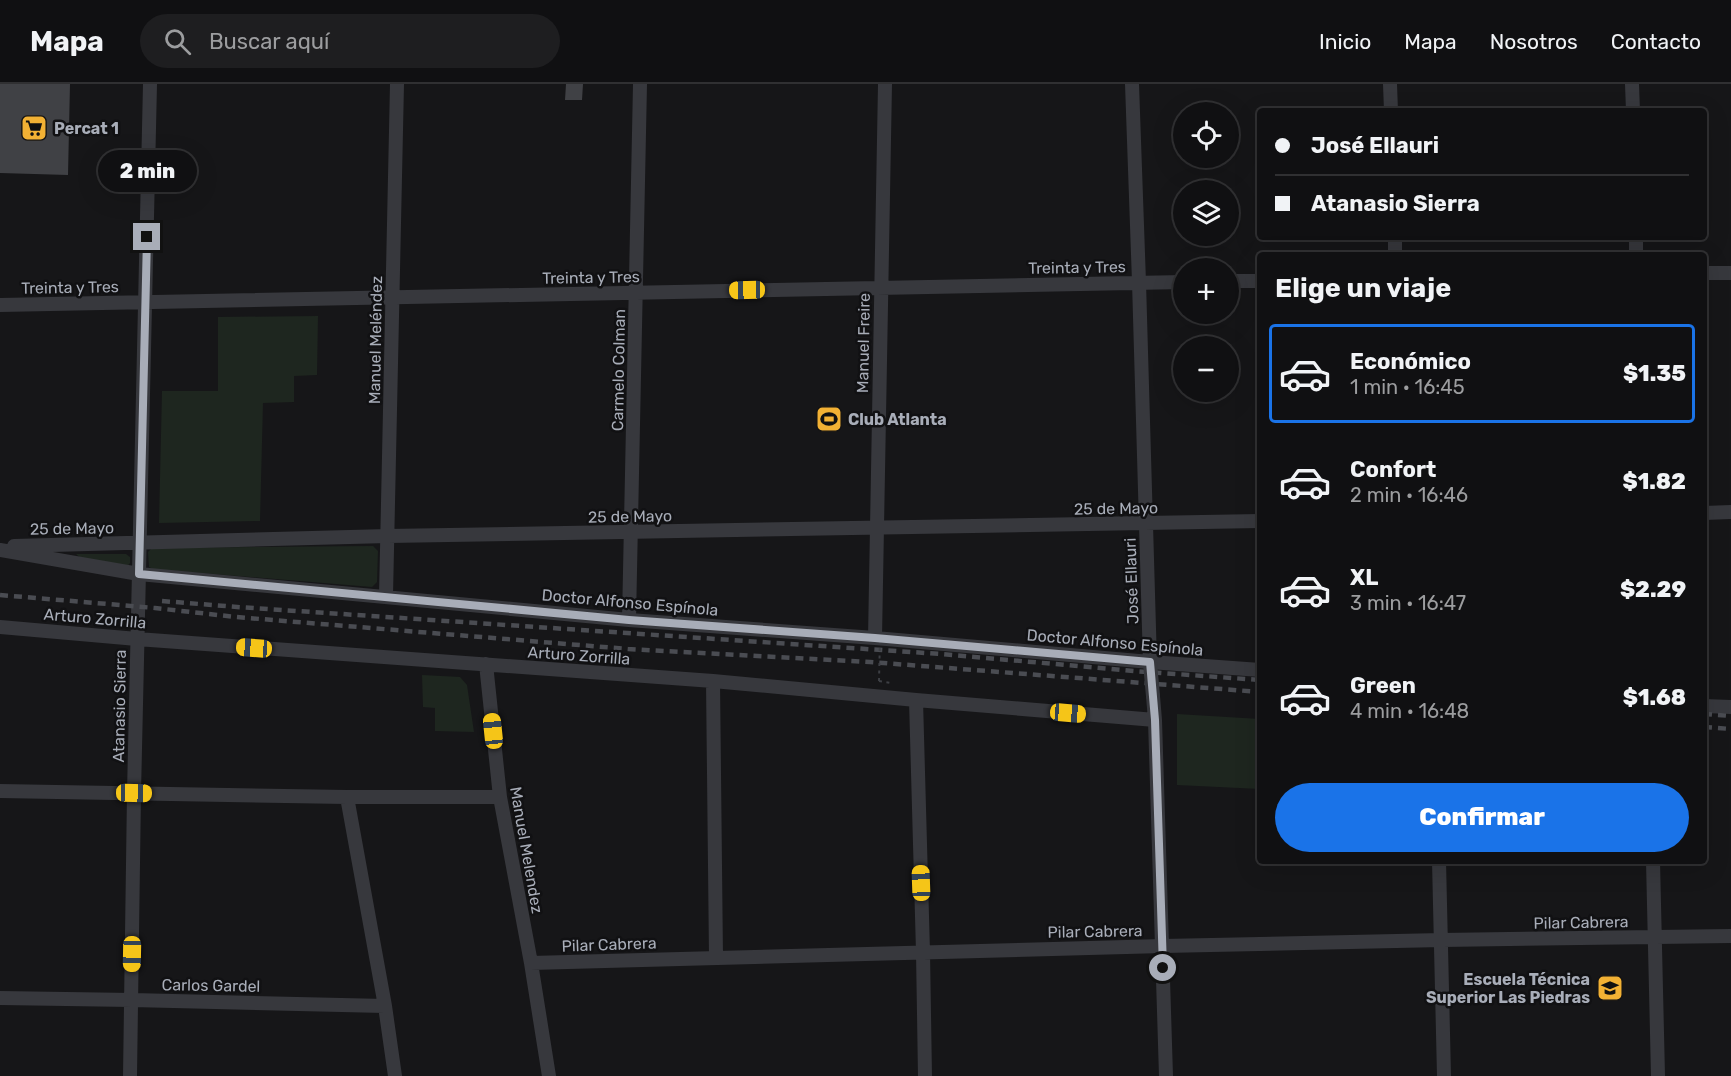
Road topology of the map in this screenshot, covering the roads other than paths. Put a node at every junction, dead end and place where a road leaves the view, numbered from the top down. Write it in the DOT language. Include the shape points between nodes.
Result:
graph roads {
  1 [pos="150,84"];
  2 [pos="397,84"];
  3 [pos="640,84"];
  4 [pos="885,84"];
  5 [pos="1132,84"];
  6 [pos="1390,84"];
  7 [pos="1632,84"];
  8 [pos="1391,108"];
  9 [pos="1633,108"];
  10 [pos="1707,273"];
  11 [pos="1731,273"];
  12 [pos="1239,281"];
  13 [pos="1257,281"];
  14 [pos="1139,282"];
  15 [pos="1173,282"];
  16 [pos="880,288"];
  17 [pos="636,293"];
  18 [pos="393,297"];
  19 [pos="145,302"];
  20 [pos="0,305"];
  21 [pos="1731,512"];
  22 [pos="1707,513"];
  23 [pos="1257,521"];
  24 [pos="1146,524"];
  25 [pos="877,528"];
  26 [pos="630,532"];
  27 [pos="388,536"];
  28 [pos="140,543"];
  29 [pos="0,548"];
  30 [pos="139,574"];
  31 [pos="386,596"];
  32 [pos="629,620"];
  33 [pos="0,627"];
  34 [pos="878,638"];
  35 [pos="137,639"];
  36 [pos="1150,663"];
  37 [pos="486,664"];
  38 [pos="1257,670"];
  39 [pos="713,681"];
  40 [pos="916,700"];
  41 [pos="1707,706"];
  42 [pos="1731,707"];
  43 [pos="1155,720"];
  44 [pos="0,791"];
  45 [pos="134,793"];
  46 [pos="347,797"];
  47 [pos="500,797"];
  48 [pos="1439,864"];
  49 [pos="1653,864"];
  50 [pos="1731,936"];
  51 [pos="1655,938"];
  52 [pos="1442,940"];
  53 [pos="1163,946"];
  54 [pos="923,952"];
  55 [pos="716,957"];
  56 [pos="531,963"];
  57 [pos="0,998"];
  58 [pos="132,1000"];
  59 [pos="385,1006"];
  60 [pos="130,1076"];
  61 [pos="395,1076"];
  62 [pos="549,1076"];
  63 [pos="925,1076"];
  64 [pos="1166,1076"];
  65 [pos="1444,1076"];
  66 [pos="1658,1076"];
  1 -- 19 [label="street, Atanasio Sierra"];
  2 -- 18 [label="street, Manuel Meléndez"];
  3 -- 17 [label="street, Carmelo Colman"];
  4 -- 16 [label="street, Manuel Freire"];
  5 -- 14 [label="street, José Ellauri"];
  6 -- 8 [label="street"];
  7 -- 9 [label="street"];
  10 -- 11 [label="street"];
  12 -- 13 [label="street"];
  14 -- 15 [label="street, Treinta y Tres"];
  14 -- 16 [label="street, Treinta y Tres"];
  14 -- 24 [label="street, José Ellauri"];
  16 -- 17 [label="street, Treinta y Tres"];
  16 -- 25 [label="street, Manuel Freire"];
  17 -- 18 [label="street, Treinta y Tres"];
  17 -- 26 [label="street, Carmelo Colman"];
  18 -- 19 [label="street, Treinta y Tres"];
  18 -- 27 [label="street, Manuel Meléndez"];
  19 -- 20 [label="street, Treinta y Tres"];
  19 -- 28 [label="street, Atanasio Sierra"];
  21 -- 22 [label="street"];
  23 -- 24 [label="street, 25 de Mayo"];
  24 -- 25 [label="street, 25 de Mayo"];
  24 -- 36 [label="street, José Ellauri"];
  25 -- 26 [label="street, 25 de Mayo"];
  25 -- 34 [label="street, Manuel Freire"];
  26 -- 27 [label="street, 25 de Mayo"];
  26 -- 32 [label="street, Carmelo Colman"];
  27 -- 28 [label="street, 25 de Mayo"];
  27 -- 31 [label="street, Manuel Meléndez"];
  28 -- 29 [label="street, 25 de Mayo"];
  28 -- 30 [label="street, Atanasio Sierra"];
  29 -- 30 [label="street, Doctor Alfonso Espínola"];
  30 -- 31 [label="street, Doctor Alfonso Espínola"];
  30 -- 35 [label="street, Atanasio Sierra"];
  31 -- 32 [label="street, Doctor Alfonso Espínola"];
  32 -- 34 [label="street, Doctor Alfonso Espínola"];
  33 -- 35 [label="street, Arturo Zorrilla"];
  34 -- 36 [label="street, Doctor Alfonso Espínola"];
  35 -- 37 [label="street, Arturo Zorrilla"];
  35 -- 45 [label="street, Atanasio Sierra"];
  36 -- 38 [label="street, Doctor Alfonso Espínola"];
  36 -- 43 [label="street, José Ellauri, bridge"];
  37 -- 39 [label="street, Arturo Zorrilla"];
  37 -- 47 [label="street, Manuel Melendez"];
  39 -- 40 [label="street, Arturo Zorrilla"];
  39 -- 55 [label="street"];
  40 -- 43 [label="street, Arturo Zorrilla"];
  40 -- 54 [label="street"];
  41 -- 42 [label="street"];
  43 -- 53 [label="street, José Ellauri"];
  44 -- 45 [label="street"];
  45 -- 46 [label="street"];
  45 -- 58 [label="street, Atanasio Sierra"];
  46 -- 47 [label="street"];
  46 -- 59 [label="street"];
  47 -- 56 [label="street, Manuel Melendez"];
  48 -- 52 [label="street"];
  49 -- 51 [label="street"];
  50 -- 51 [label="street, Pilar Cabrera"];
  51 -- 52 [label="street, Pilar Cabrera"];
  51 -- 66 [label="street"];
  52 -- 53 [label="street, Pilar Cabrera"];
  52 -- 65 [label="street"];
  53 -- 54 [label="street, Pilar Cabrera"];
  53 -- 64 [label="street, José Ellauri"];
  54 -- 55 [label="street, Pilar Cabrera"];
  54 -- 63 [label="street"];
  55 -- 56 [label="street, Pilar Cabrera"];
  56 -- 62 [label="street, Manuel Melendez"];
  57 -- 58 [label="street, Carlos Gardel"];
  58 -- 59 [label="street, Carlos Gardel"];
  58 -- 60 [label="street, Atanasio Sierra"];
  59 -- 61 [label="street"];
}
